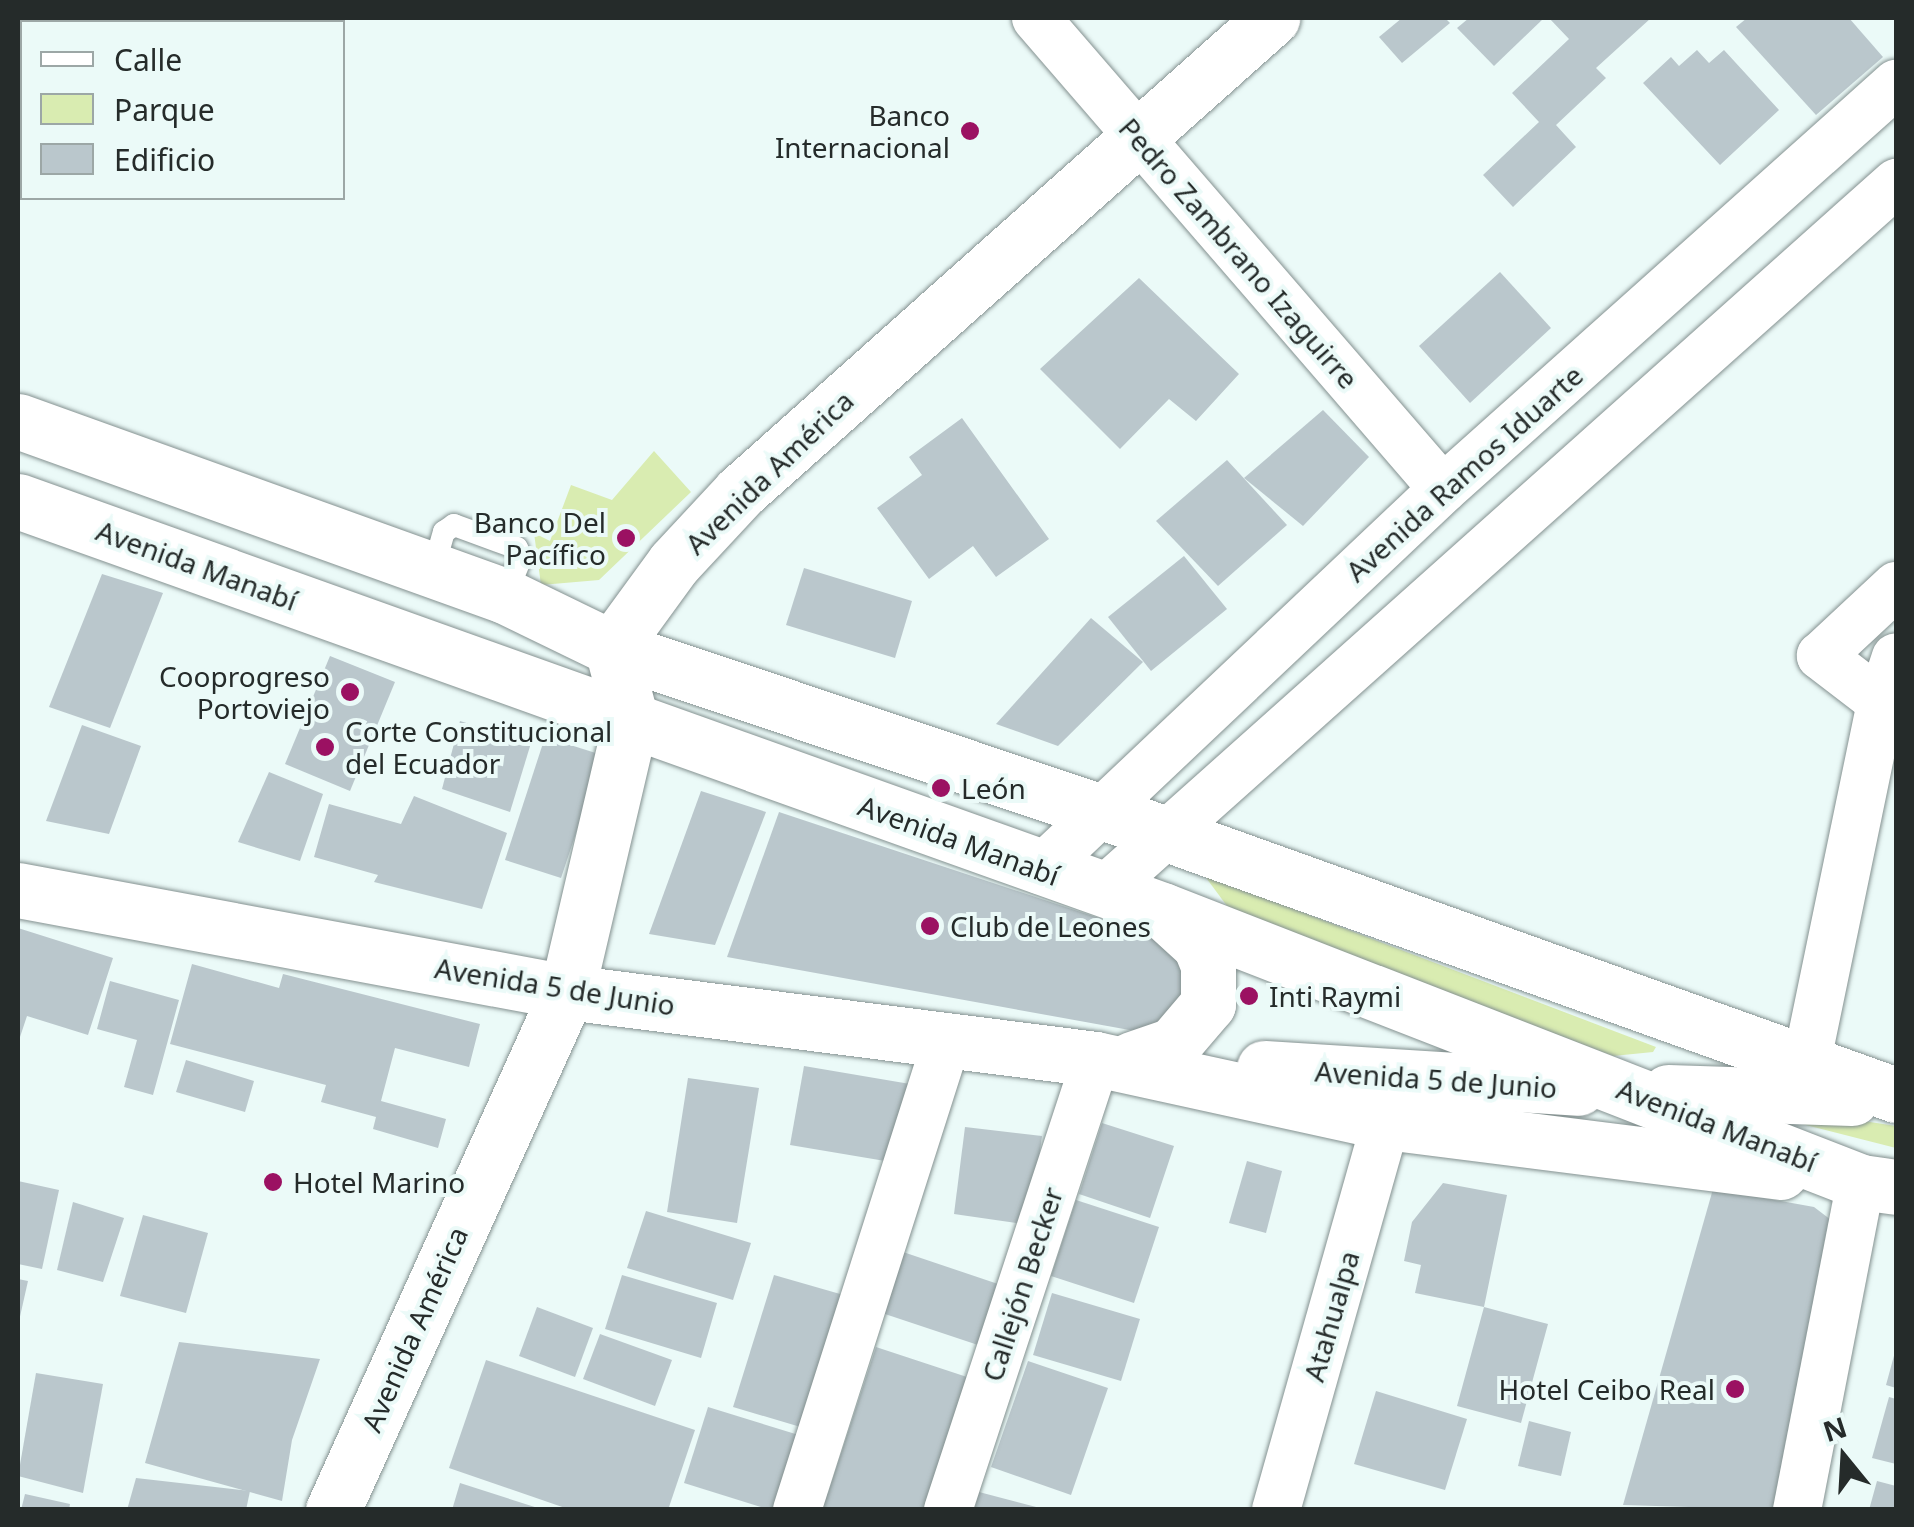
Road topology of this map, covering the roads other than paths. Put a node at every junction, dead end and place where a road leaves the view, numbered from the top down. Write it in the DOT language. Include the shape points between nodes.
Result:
graph roads {
  1 [pos="1036,18"];
  2 [pos="1272,18"];
  3 [pos="1896,84"];
  4 [pos="1138,137"];
  5 [pos="1896,183"];
  6 [pos="18,421"];
  7 [pos="1443,489"];
  8 [pos="18,501"];
  9 [pos="1896,586"];
  10 [pos="612,648"];
  11 [pos="1896,657"];
  12 [pos="1880,702"];
  13 [pos="632,720"];
  14 [pos="1099,814"];
  15 [pos="1167,834"];
  16 [pos="1040,870"];
  17 [pos="18,890"];
  18 [pos="1104,890"];
  19 [pos="1162,910"];
  20 [pos="567,992"];
  21 [pos="948,1038"];
  22 [pos="1114,1059"];
  23 [pos="1806,1065"];
  24 [pos="1629,1091"];
  25 [pos="1896,1097"];
  26 [pos="1386,1122"];
  27 [pos="1879,1185"];
  28 [pos="333,1510"];
  29 [pos="797,1510"];
  30 [pos="948,1510"];
  31 [pos="1276,1510"];
  32 [pos="1796,1510"];
  1 -- 4 [label="street, Pedro Zambrano Izaguirre"];
  2 -- 4 [label="street, Avenida América"];
  3 -- 7 [label="street, Avenida Ramos Iduarte"];
  4 -- 7 [label="street, Pedro Zambrano Izaguirre"];
  4 -- 10 [label="street, Avenida América" via="740,492 674,563"];
  5 -- 15 [label="street"];
  6 -- 10 [label="street" via="506,596"];
  7 -- 14 [label="street, Avenida Ramos Iduarte"];
  8 -- 13 [label="street, Avenida Manabí"];
  9 -- 12 [label="street" via="1822,656"];
  10 -- 13 [label="street, Avenida América"];
  10 -- 14 [label="street"];
  11 -- 12 [label="street"];
  12 -- 23 [label="street"];
  13 -- 16 [label="street, Avenida Manabí"];
  13 -- 20 [label="street, Avenida América"];
  14 -- 15 [label="street"];
  14 -- 16 [label="street, Avenida Ramos Iduarte"];
  15 -- 18 [label="street"];
  15 -- 23 [label="street"];
  16 -- 18 [label="street, Avenida Manabí"];
  17 -- 20 [label="street, Avenida 5 de Junio"];
  18 -- 19 [label="street, Avenida Manabí"];
  19 -- 22 [label="street" via="1200,945 1208,965 1208,1004 1173,1045"];
  19 -- 24 [label="street, Avenida Manabí"];
  20 -- 21 [label="street, Avenida 5 de Junio"];
  20 -- 28 [label="street, Avenida América"];
  21 -- 22 [label="street, Avenida 5 de Junio"];
  21 -- 29 [label="street"];
  22 -- 24 [label="street, Avenida 5 de Junio"];
  22 -- 26 [label="street, Avenida 5 de Junio"];
  22 -- 30 [label="street, Callejón Becker"];
  23 -- 25 [label="street"];
  24 -- 25 [label="street, Avenida 5 de Junio"];
  24 -- 27 [label="street, Avenida Manabí"];
  26 -- 27 [label="street, Avenida 5 de Junio"];
  26 -- 31 [label="street, Atahualpa"];
  27 -- 32 [label="street"];
}
